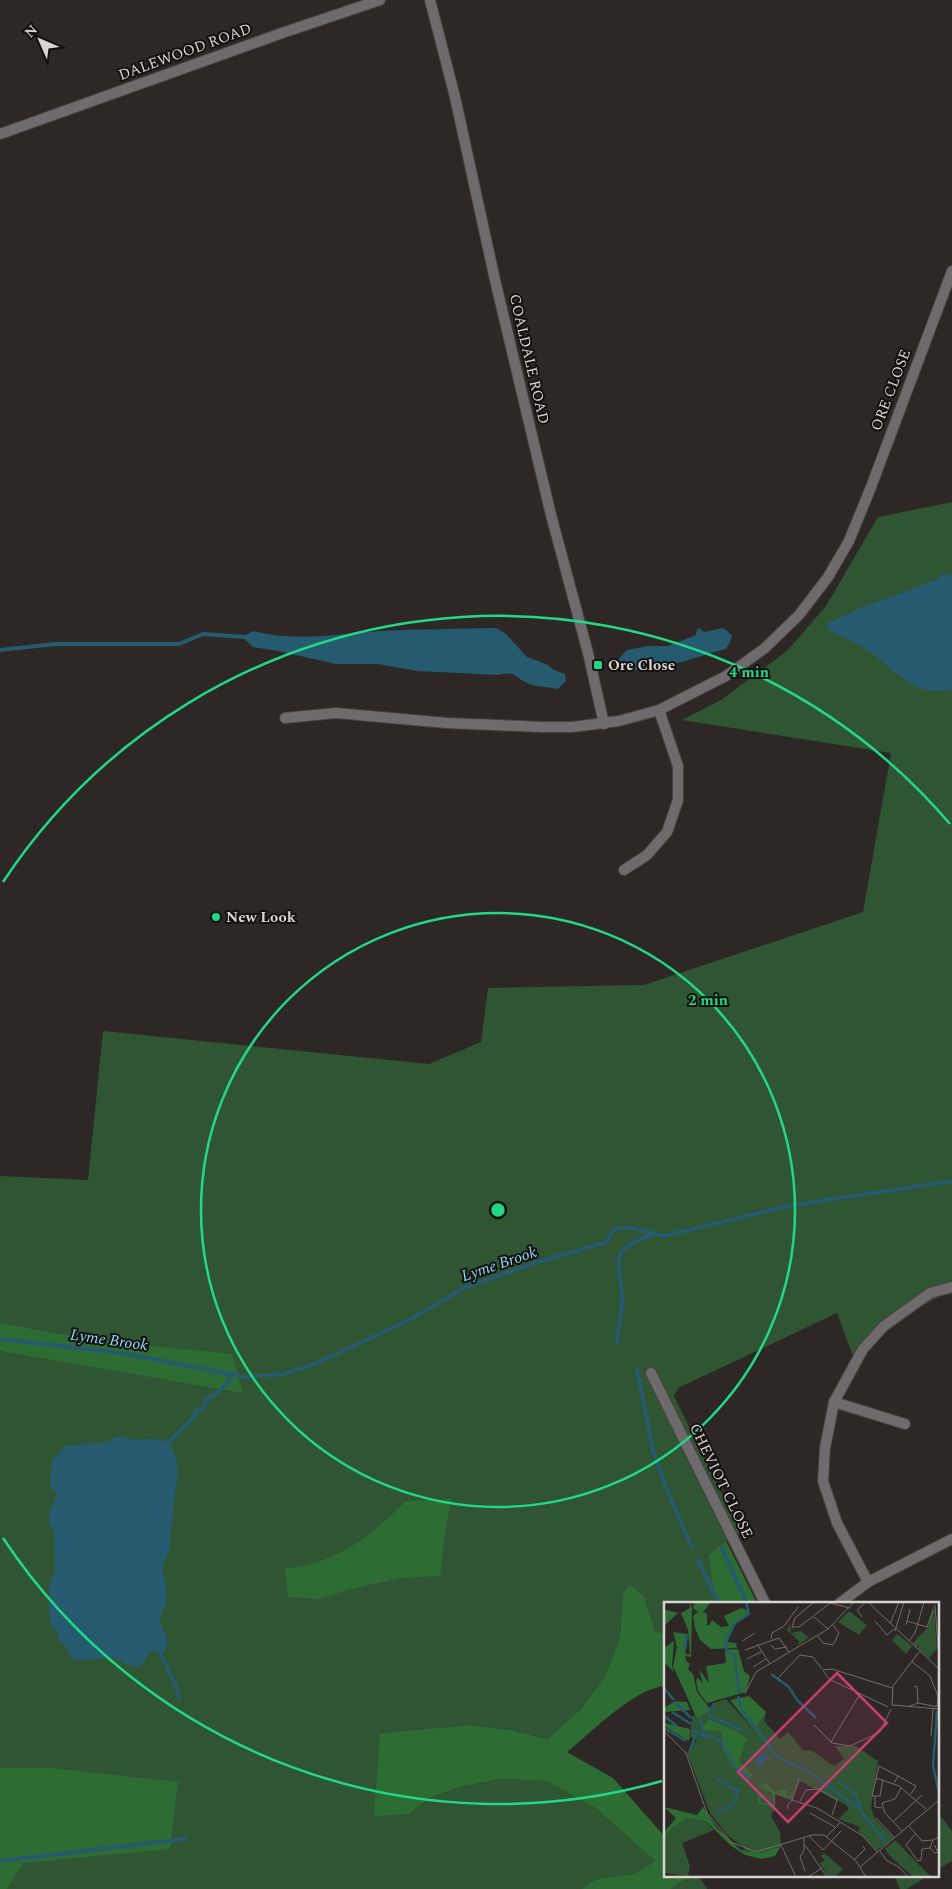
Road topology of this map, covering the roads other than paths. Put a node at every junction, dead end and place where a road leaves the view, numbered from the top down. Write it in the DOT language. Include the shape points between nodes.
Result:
graph roads {
  1 [pos="380,0"];
  2 [pos="430,0"];
  3 [pos="0,134"];
  4 [pos="952,271"];
  5 [pos="659,710"];
  6 [pos="285,718"];
  7 [pos="604,724"];
  8 [pos="624,870"];
  9 [pos="952,1287"];
  10 [pos="650,1372"];
  11 [pos="834,1402"];
  12 [pos="905,1424"];
  13 [pos="952,1539"];
  14 [pos="868,1582"];
  15 [pos="765,1602"];
  16 [pos="841,1602"];
  1 -- 3 [label="street, DALEWOOD ROAD"];
  2 -- 7 [label="street, COALDALE ROAD" via="548,506"];
  4 -- 5 [label="street, ORE CLOSE" via="871,487 848,541 828,577 799,615 765,648 726,676"];
  5 -- 7 [label="street, ORE CLOSE"];
  5 -- 8 [label="street" via="678,766 678,800 667,832 647,855"];
  6 -- 7 [label="street, ORE CLOSE" via="336,713 543,727"];
  9 -- 11 [label="street" via="930,1292 884,1326 862,1349"];
  10 -- 15 [label="street, CHEVIOT CLOSE"];
  11 -- 12 [label="street"];
  11 -- 14 [label="street" via="825,1448 823,1481 837,1523"];
  13 -- 14 [label="street"];
  14 -- 16 [label="street"];
}
